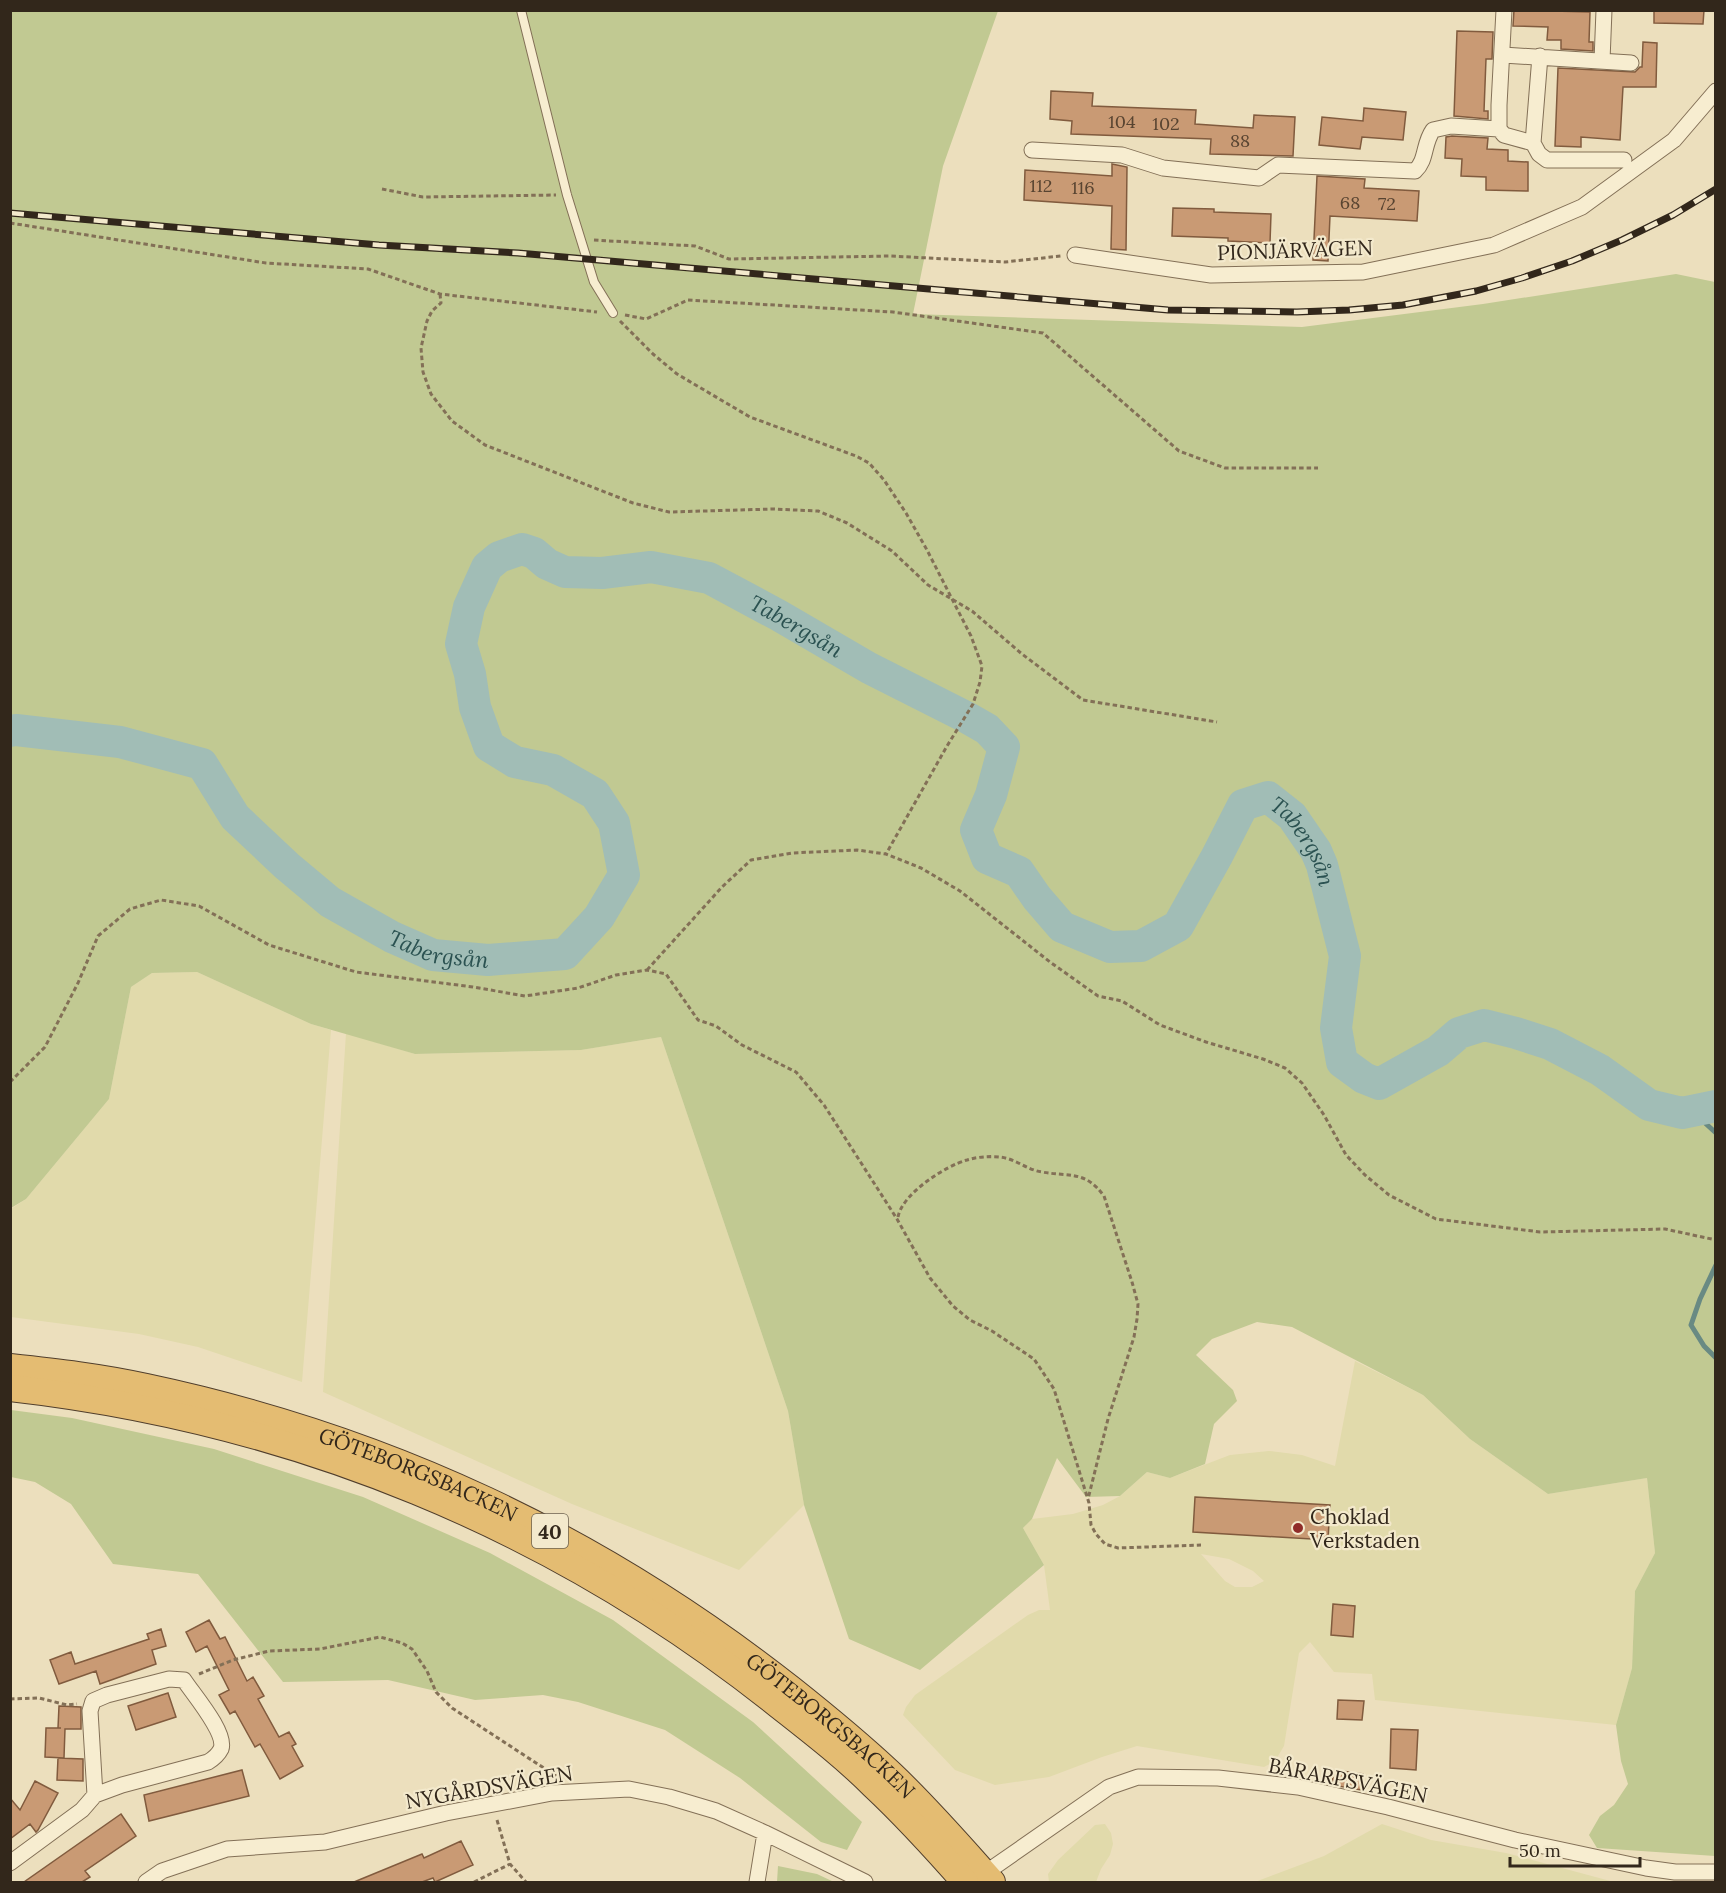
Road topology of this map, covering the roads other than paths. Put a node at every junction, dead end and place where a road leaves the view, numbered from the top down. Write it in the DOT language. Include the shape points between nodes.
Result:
graph roads {
  1 [pos="521,10"];
  2 [pos="1504,10"];
  3 [pos="1604,10"];
  4 [pos="1503,55"];
  5 [pos="1540,57"];
  6 [pos="1602,61"];
  7 [pos="1631,63"];
  8 [pos="1716,91"];
  9 [pos="1499,129"];
  10 [pos="1533,143"];
  11 [pos="1032,150"];
  12 [pos="1624,160"];
  13 [pos="1075,255"];
  14 [pos="613,314"];
  15 [pos="10,1367"];
  16 [pos="10,1388"];
  17 [pos="95,1795"];
  18 [pos="765,1833"];
  19 [pos="10,1863"];
  20 [pos="1716,1872"];
  21 [pos="993,1875"];
  22 [pos="146,1882"];
  23 [pos="757,1882"];
  24 [pos="865,1882"];
  25 [pos="965,1882"];
  1 -- 14 [label="lane" via="580,239 594,282"];
  2 -- 4 [label="street"];
  3 -- 6 [label="street"];
  4 -- 5 [label="street"];
  4 -- 9 [label="street"];
  5 -- 6 [label="street"];
  5 -- 10 [label="street"];
  6 -- 7 [label="street"];
  8 -- 13 [label="street, PIONJÄRVÄGEN" via="1674,140 1582,207 1494,245 1351,273 1211,275"];
  9 -- 10 [label="street" via="1503,135"];
  9 -- 11 [label="street" via="1451,126 1432,130 1415,171 1278,165 1259,178 1163,168 1122,155"];
  10 -- 12 [label="street" via="1547,160"];
  15 -- 21 [label="highway, GÖTEBORGSBACKEN / 40" via="143,1386 224,1405 381,1455 520,1515 609,1564 762,1666 890,1773"];
  16 -- 25 [label="highway, GÖTEBORGSBACKEN / 40" via="156,1411 286,1445 419,1491 537,1546 683,1634 750,1682 873,1785"];
  17 -- 17 [label="street" via="90,1711 93,1701 169,1679 183,1680 220,1734 222,1748 216,1757"];
  17 -- 19 [label="street" via="82,1810"];
  18 -- 22 [label="street, NYGÅRDSVÄGEN" via="716,1811 629,1789 552,1793 326,1842 227,1849 162,1871"];
  18 -- 23 [label="street"];
  18 -- 24 [label="street, NYGÅRDSVÄGEN"];
  20 -- 21 [label="street, BÅRARPSVÄGEN" via="1675,1872 1624,1863 1298,1787 1218,1778 1138,1777 1109,1787"];
}
